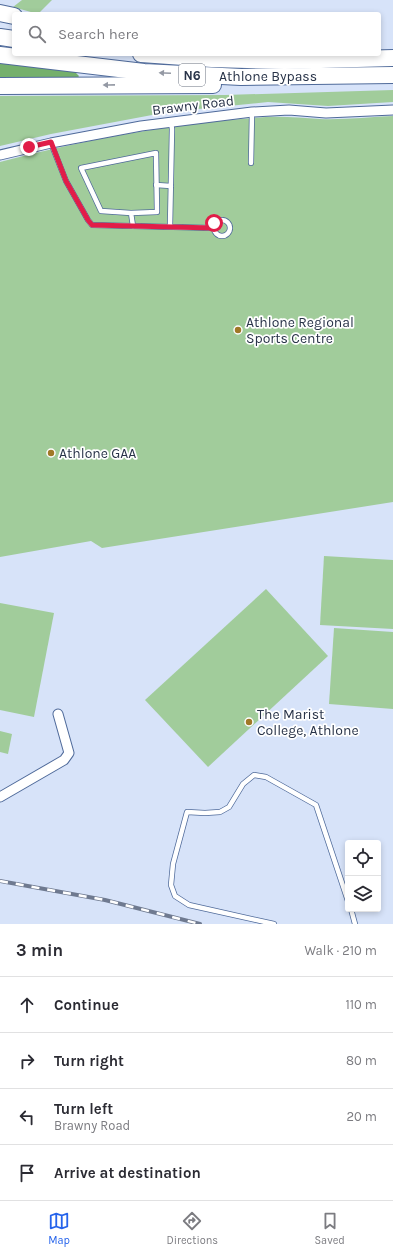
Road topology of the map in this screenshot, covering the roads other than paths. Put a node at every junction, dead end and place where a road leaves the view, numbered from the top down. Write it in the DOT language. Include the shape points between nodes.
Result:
graph roads {
  1 [pos="0,13"];
  2 [pos="12,16"];
  3 [pos="0,37"];
  4 [pos="12,39"];
  5 [pos="0,55"];
  6 [pos="169,56"];
  7 [pos="356,56"];
  8 [pos="388,58"];
  9 [pos="389,75"];
  10 [pos="0,86"];
  11 [pos="393,110"];
  12 [pos="252,112"];
  13 [pos="170,122"];
  14 [pos="51,142"];
  15 [pos="0,154"];
  16 [pos="251,163"];
  17 [pos="156,185"];
  18 [pos="170,186"];
  19 [pos="131,213"];
  20 [pos="133,226"];
  21 [pos="170,226"];
  22 [pos="213,228"];
  23 [pos="58,714"];
  24 [pos="0,797"];
  25 [pos="345,892"];
  26 [pos="351,912"];
  27 [pos="274,924"];
  28 [pos="355,924"];
  1 -- 2 [label="highway"];
  3 -- 4 [label="highway"];
  9 -- 5 [label="highway, Athlone Bypass / N6, one-way" via="241,78 144,72"];
  6 -- 8 [label="highway, Athlone Bypass / N6" via="285,61"];
  7 -- 8 [label="highway, N6"];
  9 -- 10 [label="highway, N6, one-way" via="345,82 252,85"];
  11 -- 12 [label="street, Brawny Road" via="332,113 285,110"];
  12 -- 13 [label="street, Brawny Road"];
  12 -- 16 [label="lane"];
  13 -- 14 [label="street, Brawny Road"];
  13 -- 18 [label="lane"];
  14 -- 15 [label="street, Brawny Road"];
  14 -- 20 [label="lane" via="66,181 92,225"];
  17 -- 18 [label="lane"];
  17 -- 19 [label="lane" via="157,212"];
  17 -- 19 [label="lane" via="156,153 81,168 101,211"];
  18 -- 21 [label="lane"];
  19 -- 20 [label="lane"];
  20 -- 21 [label="lane"];
  21 -- 22 [label="lane"];
  23 -- 24 [label="street" via="69,753 64,760"];
  25 -- 27 [label="lane" via="316,805 266,776 254,775 243,784 229,807 220,812 187,812 173,864 171,885 175,896 189,905"];
  26 -- 28 [label="lane"];
}
